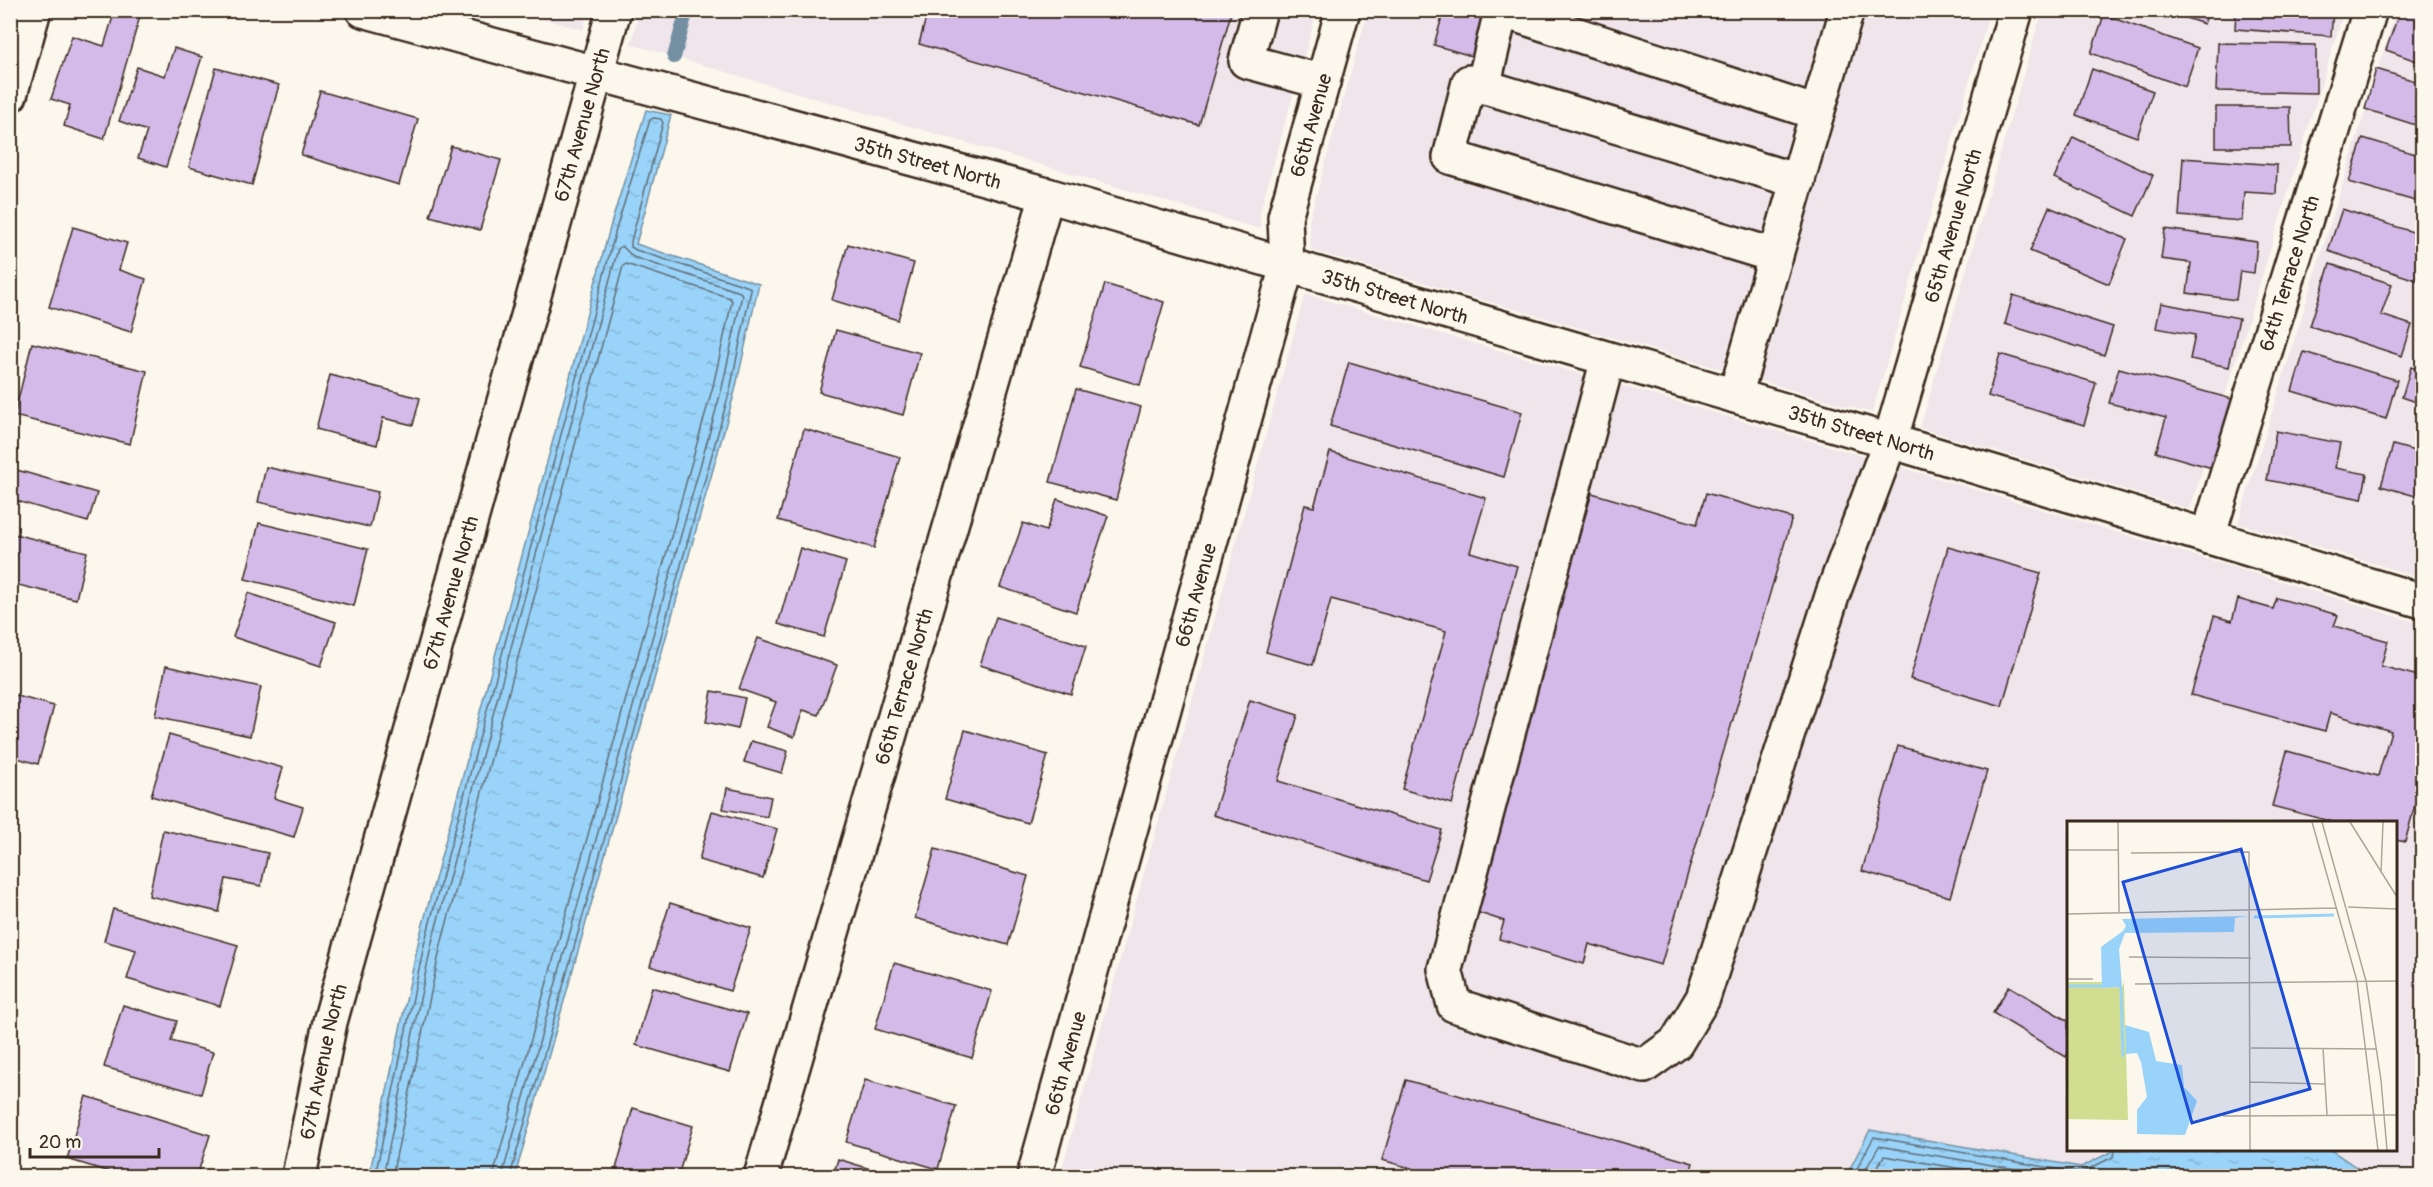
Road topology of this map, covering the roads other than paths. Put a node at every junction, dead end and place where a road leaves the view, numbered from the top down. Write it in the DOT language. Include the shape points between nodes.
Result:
graph roads {
  1 [pos="34,10"];
  2 [pos="363,10"];
  3 [pos="614,10"];
  4 [pos="1260,10"];
  5 [pos="1343,10"];
  6 [pos="1847,10"];
  7 [pos="2016,10"];
  8 [pos="2370,10"];
  9 [pos="1501,11"];
  10 [pos="597,73"];
  11 [pos="1323,82"];
  12 [pos="1483,87"];
  13 [pos="10,95"];
  14 [pos="1817,113"];
  15 [pos="1798,181"];
  16 [pos="1047,195"];
  17 [pos="1776,256"];
  18 [pos="1287,266"];
  19 [pos="1608,359"];
  20 [pos="1735,396"];
  21 [pos="1890,441"];
  22 [pos="2208,537"];
  23 [pos="2422,601"];
  24 [pos="299,1176"];
  25 [pos="761,1176"];
  26 [pos="1034,1176"];
  1 -- 13 [label="street"];
  2 -- 10 [label="street, 35th Street North"];
  3 -- 10 [label="street, 67th Avenue North"];
  4 -- 11 [label="street" via="1246,61"];
  5 -- 11 [label="street, 66th Avenue"];
  6 -- 14 [label="street"];
  7 -- 21 [label="street, 65th Avenue North"];
  8 -- 22 [label="street, 64th Terrace North"];
  9 -- 12 [label="street"];
  9 -- 14 [label="street"];
  10 -- 16 [label="street, 35th Street North"];
  10 -- 24 [label="street, 67th Avenue North" via="330,1022"];
  11 -- 18 [label="street, 66th Avenue" via="1284,217"];
  12 -- 15 [label="street"];
  12 -- 17 [label="street" via="1469,82 1450,157"];
  14 -- 15 [label="street"];
  15 -- 17 [label="street"];
  16 -- 18 [label="street, 35th Street North"];
  16 -- 25 [label="street, 66th Terrace North"];
  17 -- 20 [label="street"];
  18 -- 19 [label="street, 35th Street North"];
  18 -- 26 [label="street, 66th Avenue"];
  19 -- 20 [label="street, 35th Street North"];
  19 -- 21 [label="street, 65th Avenue North" via="1445,969 1454,1005 1644,1066 1676,1043 1703,998 1833,593"];
  20 -- 21 [label="street, 35th Street North"];
  21 -- 22 [label="street, 35th Street North"];
  22 -- 23 [label="street, 35th Street North"];
}
